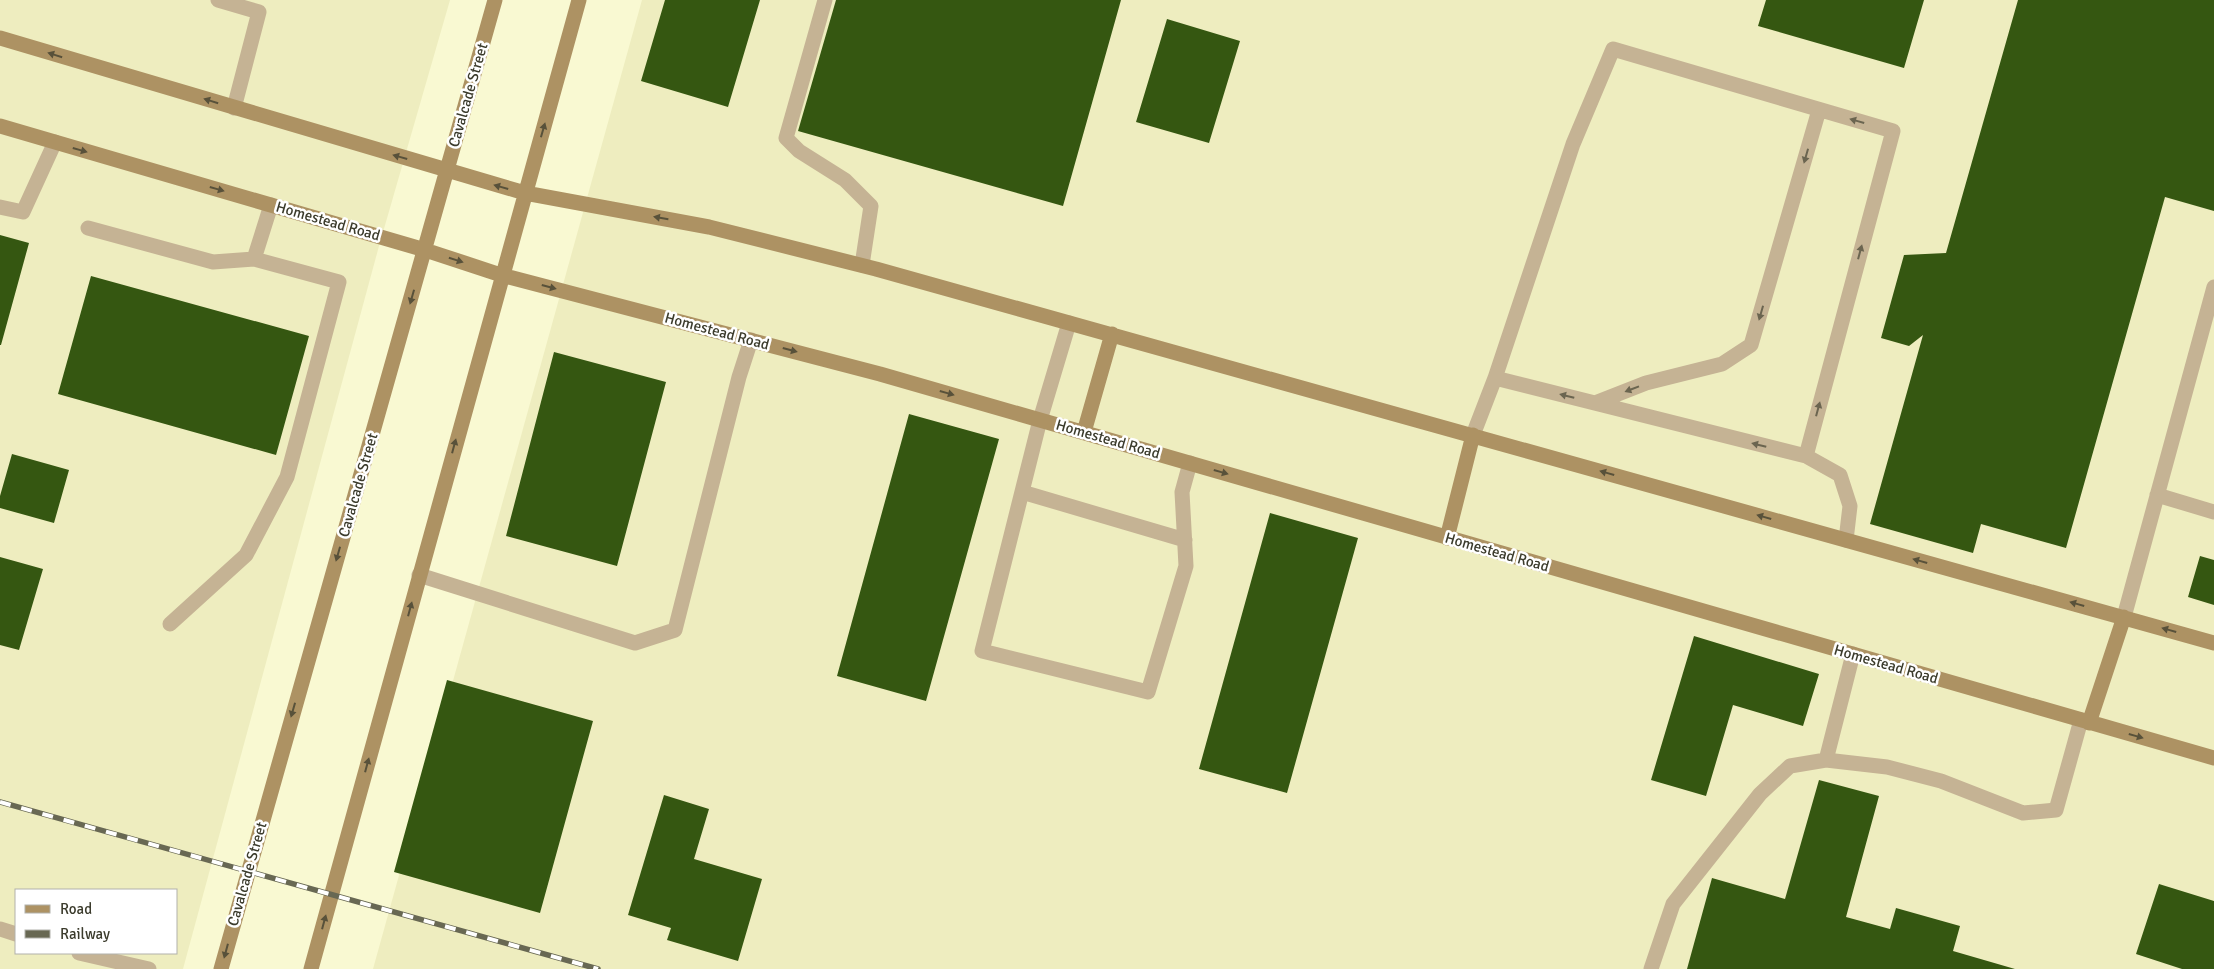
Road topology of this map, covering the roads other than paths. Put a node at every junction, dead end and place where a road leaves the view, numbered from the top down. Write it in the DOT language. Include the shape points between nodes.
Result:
graph roads {
  1 [pos="218,0"];
  2 [pos="495,0"];
  3 [pos="579,0"];
  4 [pos="825,0"];
  5 [pos="0,38"];
  6 [pos="234,108"];
  7 [pos="1819,110"];
  8 [pos="0,126"];
  9 [pos="55,142"];
  10 [pos="447,171"];
  11 [pos="525,193"];
  12 [pos="271,205"];
  13 [pos="0,208"];
  14 [pos="88,228"];
  15 [pos="425,250"];
  16 [pos="254,259"];
  17 [pos="862,265"];
  18 [pos="501,275"];
  19 [pos="2214,286"];
  20 [pos="1070,323"];
  21 [pos="1112,334"];
  22 [pos="751,340"];
  23 [pos="1495,378"];
  24 [pos="1595,404"];
  25 [pos="1040,420"];
  26 [pos="1084,432"];
  27 [pos="1473,435"];
  28 [pos="1806,456"];
  29 [pos="1190,463"];
  30 [pos="1022,492"];
  31 [pos="2157,495"];
  32 [pos="2214,512"];
  33 [pos="1448,538"];
  34 [pos="1185,540"];
  35 [pos="1846,540"];
  36 [pos="419,575"];
  37 [pos="2124,618"];
  38 [pos="170,624"];
  39 [pos="2214,643"];
  40 [pos="1853,654"];
  41 [pos="2085,722"];
  42 [pos="2214,758"];
  43 [pos="1826,760"];
  44 [pos="0,929"];
  45 [pos="15,934"];
  46 [pos="83,954"];
  47 [pos="149,969"];
  48 [pos="221,969"];
  49 [pos="311,969"];
  50 [pos="1651,969"];
  1 -- 6 [label="lane" via="259,12"];
  2 -- 10 [label="main road, Cavalcade Street"];
  11 -- 3 [label="main road, one-way"];
  4 -- 17 [label="lane" via="786,138 800,152 846,180 872,206"];
  6 -- 5 [label="main road, one-way"];
  10 -- 6 [label="main road, one-way"];
  7 -- 23 [label="lane" via="1612,49 1573,144"];
  7 -- 24 [label="lane, one-way" via="1751,346 1722,364 1646,383"];
  28 -- 7 [label="lane, one-way" via="1893,131"];
  8 -- 9 [label="main road, Homestead Road"];
  9 -- 12 [label="main road, Homestead Road, one-way"];
  9 -- 13 [label="lane" via="23,212"];
  11 -- 10 [label="main road, one-way"];
  10 -- 15 [label="main road, Cavalcade Street"];
  17 -- 11 [label="main road, one-way" via="709,227"];
  11 -- 18 [label="main road"];
  12 -- 15 [label="main road, Homestead Road"];
  12 -- 16 [label="lane"];
  14 -- 16 [label="lane" via="213,262"];
  15 -- 18 [label="main road, Homestead Road, one-way"];
  15 -- 48 [label="main road, Cavalcade Street, one-way"];
  16 -- 38 [label="lane" via="339,282 288,477 246,555"];
  17 -- 20 [label="main road"];
  18 -- 22 [label="main road, Homestead Road, one-way"];
  36 -- 18 [label="main road, one-way"];
  19 -- 31 [label="lane"];
  20 -- 21 [label="main road"];
  20 -- 25 [label="lane"];
  21 -- 26 [label="main road"];
  21 -- 27 [label="main road"];
  22 -- 25 [label="main road, Homestead Road, one-way"];
  22 -- 36 [label="lane" via="675,630 635,643"];
  24 -- 23 [label="lane, one-way"];
  23 -- 27 [label="lane"];
  28 -- 24 [label="lane, one-way"];
  25 -- 26 [label="main road, Homestead Road"];
  25 -- 30 [label="lane"];
  26 -- 29 [label="main road, Homestead Road"];
  27 -- 33 [label="main road"];
  35 -- 27 [label="main road, one-way"];
  28 -- 35 [label="lane" via="1840,475 1850,506"];
  29 -- 33 [label="main road, Homestead Road, one-way"];
  29 -- 34 [label="lane" via="1182,492"];
  30 -- 34 [label="lane"];
  30 -- 34 [label="lane" via="982,651 1148,692 1186,566"];
  31 -- 32 [label="lane"];
  31 -- 37 [label="lane"];
  33 -- 40 [label="main road, Homestead Road"];
  37 -- 35 [label="main road, one-way"];
  49 -- 36 [label="main road, one-way"];
  39 -- 37 [label="main road, one-way"];
  37 -- 41 [label="main road"];
  40 -- 41 [label="main road, Homestead Road"];
  40 -- 43 [label="lane"];
  41 -- 42 [label="main road, Homestead Road, one-way"];
  41 -- 43 [label="lane" via="2056,810 2023,813 1941,781 1887,767"];
  43 -- 50 [label="lane" via="1790,766 1760,794 1673,904"];
  44 -- 45 [label="lane"];
  46 -- 47 [label="lane"];
}
